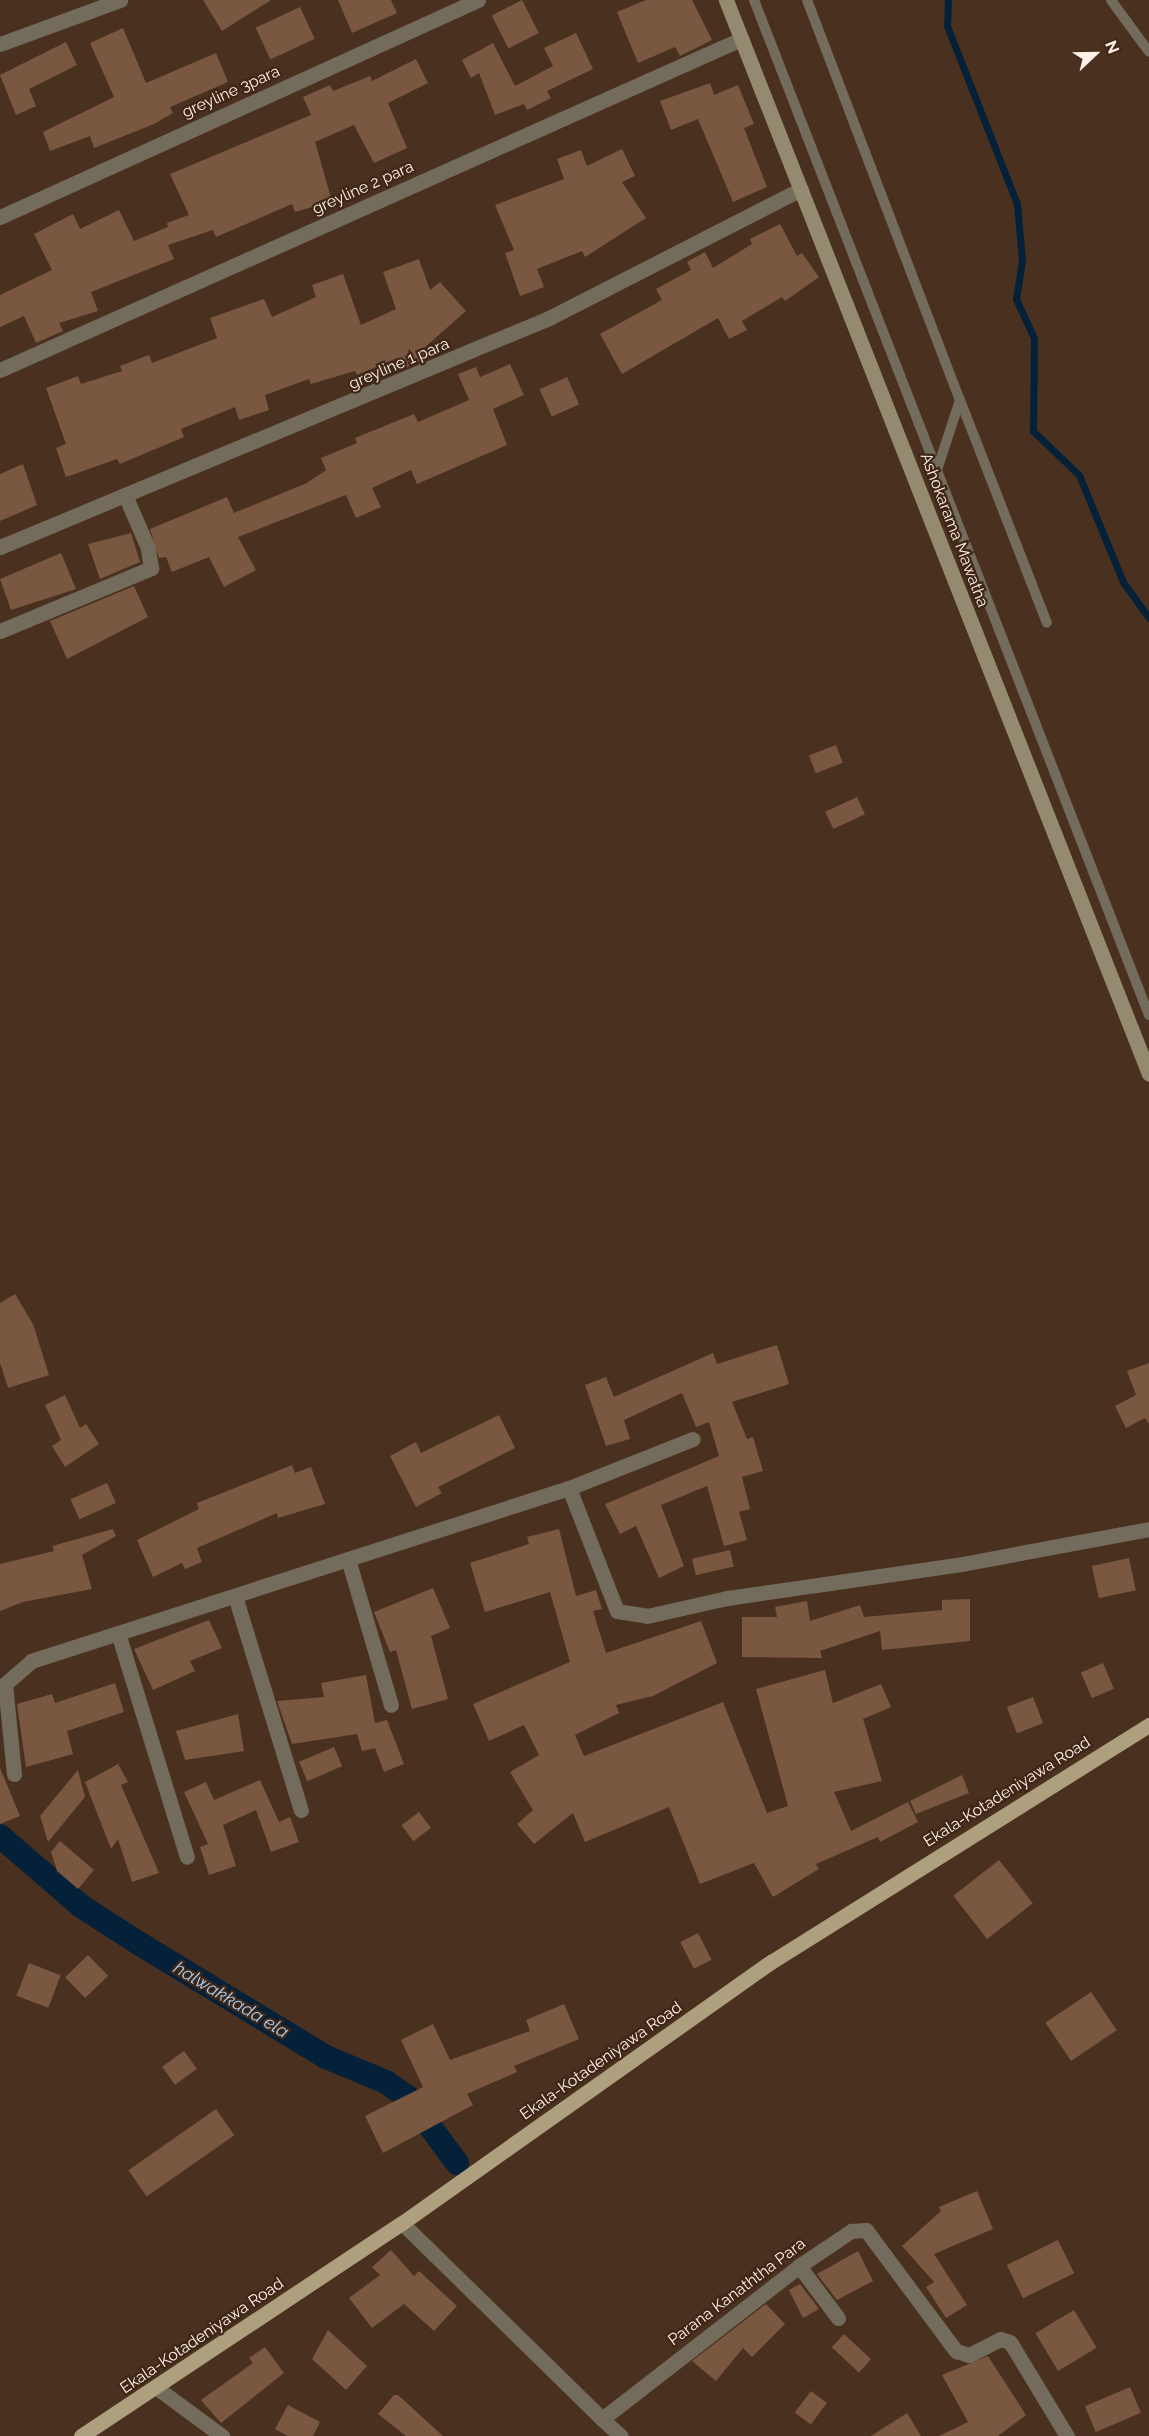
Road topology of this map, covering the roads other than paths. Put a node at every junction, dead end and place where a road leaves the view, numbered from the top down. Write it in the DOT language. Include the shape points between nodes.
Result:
graph roads {
  1 [pos="120,0"];
  2 [pos="478,0"];
  3 [pos="726,0"];
  4 [pos="754,0"];
  5 [pos="807,0"];
  6 [pos="1111,0"];
  7 [pos="741,39"];
  8 [pos="0,44"];
  9 [pos="1149,52"];
  10 [pos="801,189"];
  11 [pos="0,217"];
  12 [pos="0,370"];
  13 [pos="960,400"];
  14 [pos="938,467"];
  15 [pos="125,495"];
  16 [pos="0,547"];
  17 [pos="1047,623"];
  18 [pos="0,631"];
  19 [pos="1149,1015"];
  20 [pos="1149,1074"];
  21 [pos="693,1439"];
  22 [pos="569,1488"];
  23 [pos="1149,1529"];
  24 [pos="348,1559"];
  25 [pos="235,1596"];
  26 [pos="118,1633"];
  27 [pos="391,1705"];
  28 [pos="1149,1725"];
  29 [pos="14,1774"];
  30 [pos="301,1810"];
  31 [pos="187,1857"];
  32 [pos="402,2223"];
  33 [pos="799,2266"];
  34 [pos="838,2318"];
  35 [pos="157,2388"];
  36 [pos="602,2419"];
  37 [pos="81,2436"];
  38 [pos="222,2436"];
  39 [pos="621,2436"];
  40 [pos="1067,2436"];
  1 -- 8 [label="street"];
  2 -- 11 [label="street, greyline 3para"];
  3 -- 7 [label="street, Ashokarama Mawatha"];
  4 -- 14 [label="lane"];
  5 -- 13 [label="lane"];
  6 -- 9 [label="lane"];
  7 -- 10 [label="street, Ashokarama Mawatha"];
  7 -- 12 [label="street, greyline 2 para"];
  10 -- 15 [label="street, greyline 1 para" via="549,318"];
  10 -- 20 [label="street, Ashokarama Mawatha"];
  13 -- 14 [label="lane"];
  13 -- 17 [label="lane"];
  14 -- 19 [label="lane"];
  15 -- 16 [label="street, greyline 1 para"];
  15 -- 18 [label="street" via="148,548 151,568"];
  21 -- 22 [label="street"];
  22 -- 23 [label="street" via="616,1611 647,1616 727,1598 962,1564"];
  22 -- 24 [label="street"];
  24 -- 25 [label="street"];
  24 -- 27 [label="street"];
  25 -- 26 [label="street"];
  25 -- 30 [label="street"];
  26 -- 29 [label="street" via="31,1661 5,1684"];
  26 -- 31 [label="street"];
  28 -- 32 [label="main road, Ekala-Kotadeniyawa Road" via="771,1962"];
  32 -- 35 [label="main road, Ekala-Kotadeniyawa Road"];
  32 -- 36 [label="street"];
  33 -- 34 [label="street"];
  33 -- 36 [label="street, Parana Kanaththa Para"];
  33 -- 40 [label="street, Parana Kanaththa Para" via="851,2230 866,2230 956,2351 969,2355 1000,2339 1010,2342"];
  35 -- 37 [label="main road, Ekala-Kotadeniyawa Road"];
  35 -- 38 [label="street"];
  36 -- 39 [label="street"];
}
